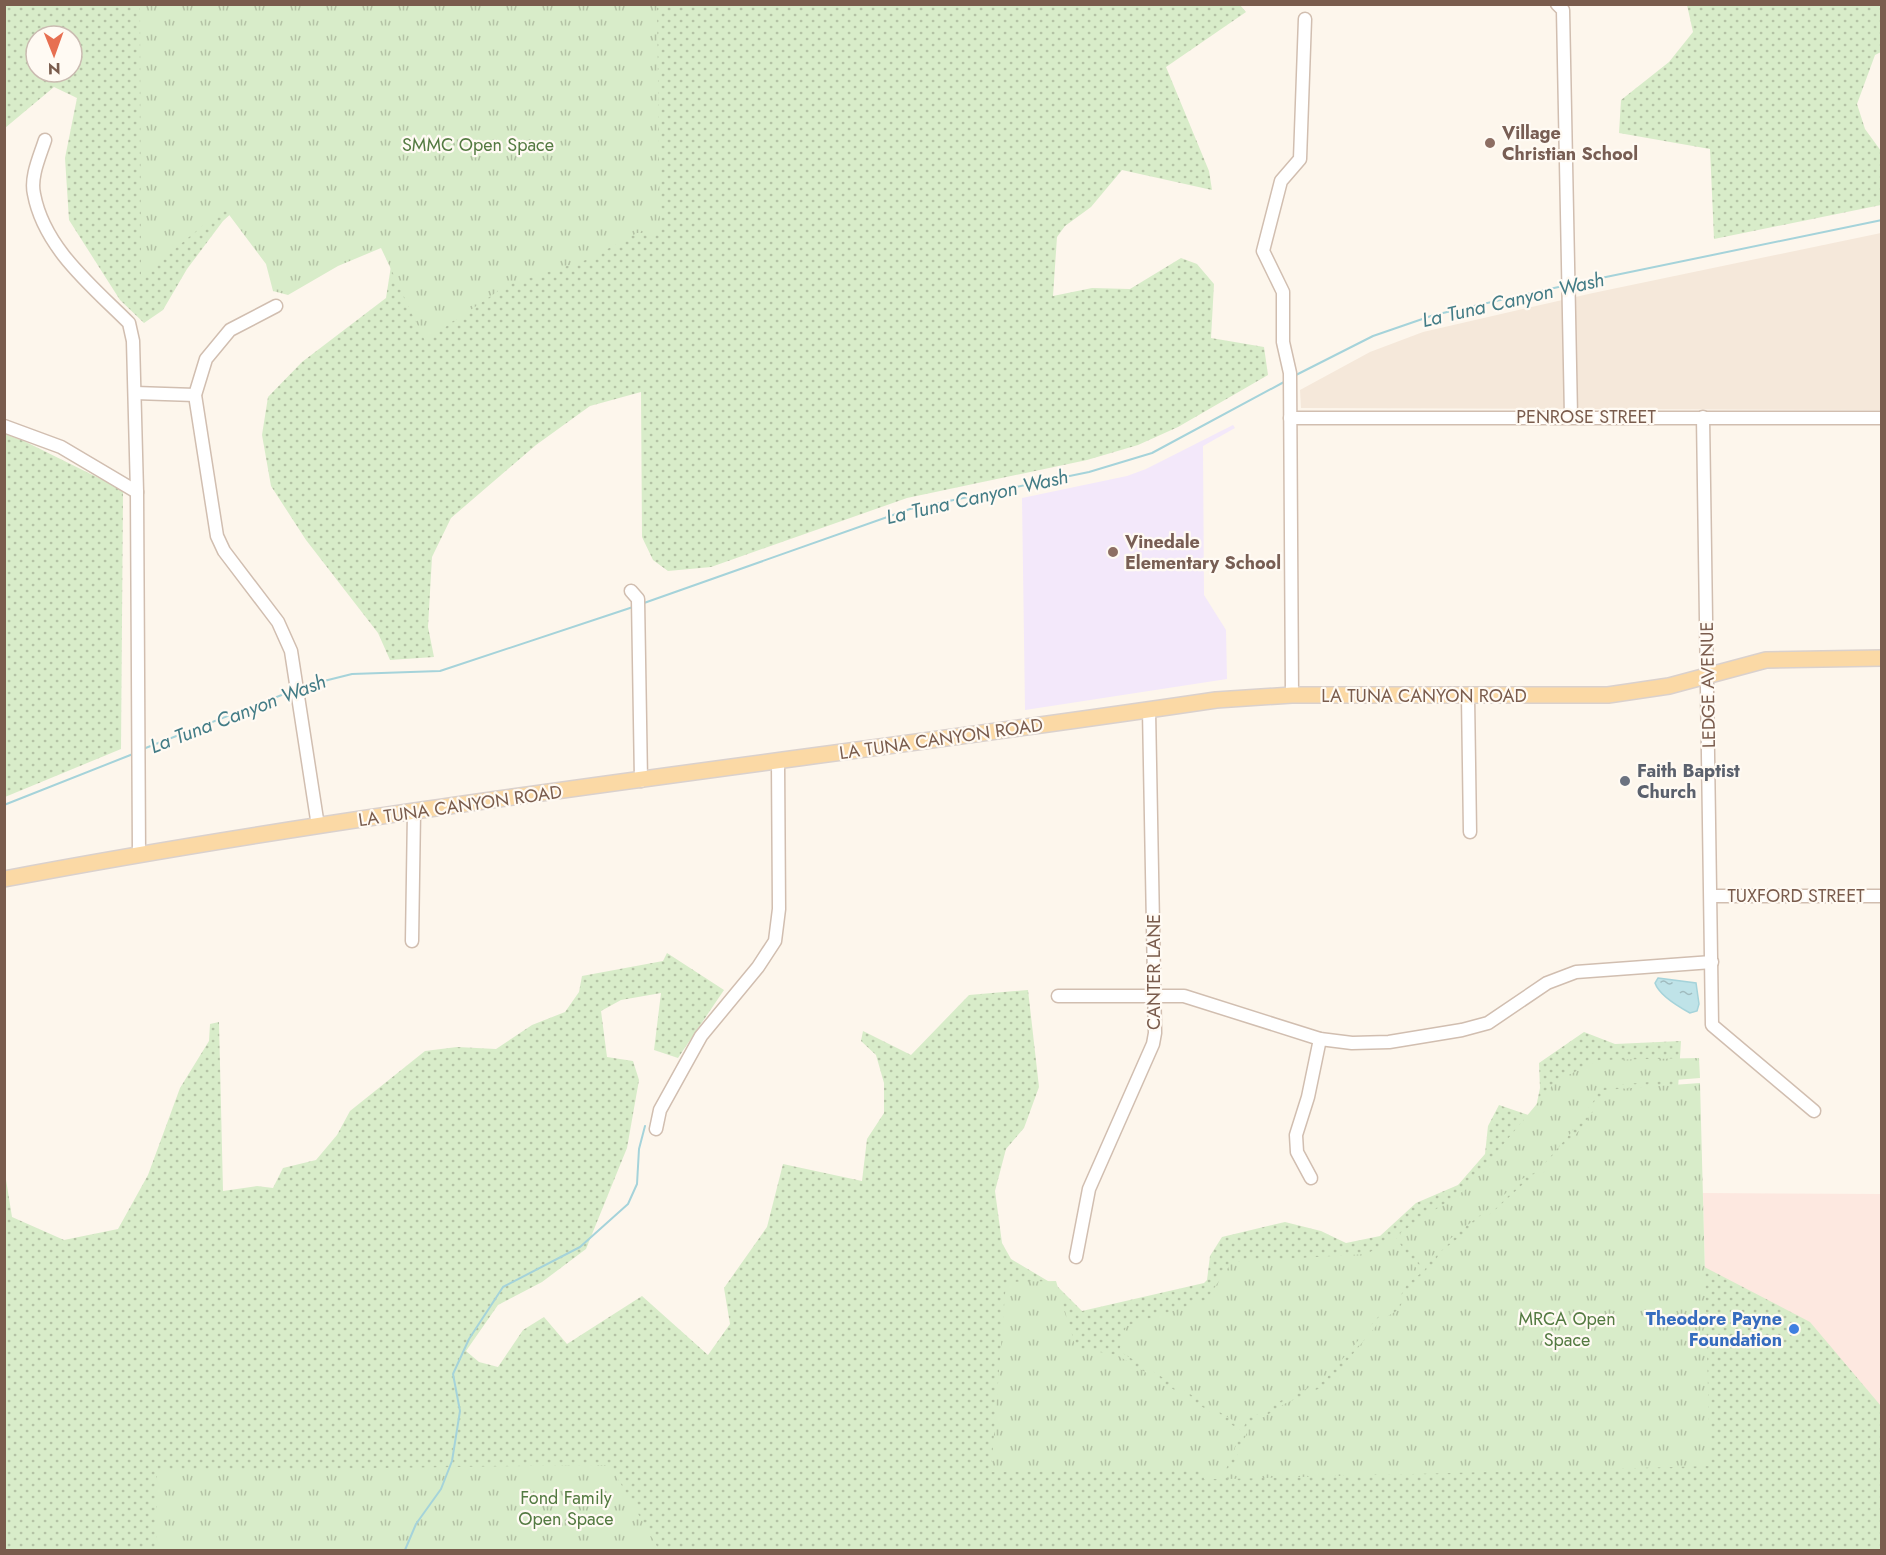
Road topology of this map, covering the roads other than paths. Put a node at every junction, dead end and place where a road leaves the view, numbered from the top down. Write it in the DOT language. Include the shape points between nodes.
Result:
graph roads {
  1 [pos="1557,4"];
  2 [pos="1305,19"];
  3 [pos="45,140"];
  4 [pos="276,306"];
  5 [pos="135,393"];
  6 [pos="195,395"];
  7 [pos="1570,416"];
  8 [pos="1703,417"];
  9 [pos="1290,418"];
  10 [pos="1881,418"];
  11 [pos="4,426"];
  12 [pos="137,492"];
  13 [pos="636,600"];
  14 [pos="1881,658"];
  15 [pos="1707,676"];
  16 [pos="1292,695"];
  17 [pos="1468,696"];
  18 [pos="1149,710"];
  19 [pos="778,762"];
  20 [pos="641,781"];
  21 [pos="414,812"];
  22 [pos="318,825"];
  23 [pos="1470,832"];
  24 [pos="139,854"];
  25 [pos="4,879"];
  26 [pos="1711,896"];
  27 [pos="1881,896"];
  28 [pos="412,941"];
  29 [pos="1712,962"];
  30 [pos="1156,995"];
  31 [pos="1058,996"];
  32 [pos="1320,1039"];
  33 [pos="1814,1111"];
  34 [pos="656,1129"];
  35 [pos="1311,1178"];
  36 [pos="1076,1257"];
  1 -- 7 [label="street" via="1563,10"];
  2 -- 9 [label="street" via="1300,159 1281,181 1263,251 1283,292"];
  3 -- 5 [label="street" via="35,170 33,193 50,238 129,323"];
  4 -- 6 [label="street" via="230,330 206,359"];
  5 -- 6 [label="street"];
  5 -- 12 [label="street"];
  6 -- 22 [label="street" via="217,536 278,622 291,651"];
  7 -- 8 [label="street, PENROSE STREET"];
  7 -- 9 [label="street, PENROSE STREET"];
  8 -- 10 [label="street, PENROSE STREET"];
  8 -- 15 [label="street, LEDGE AVENUE"];
  9 -- 16 [label="street"];
  11 -- 12 [label="street" via="61,447"];
  12 -- 24 [label="street"];
  13 -- 20 [label="street"];
  14 -- 15 [label="main road, LA TUNA CANYON ROAD" via="1779,659"];
  15 -- 17 [label="main road, LA TUNA CANYON ROAD" via="1608,695"];
  15 -- 26 [label="street, LEDGE AVENUE"];
  16 -- 17 [label="main road, LA TUNA CANYON ROAD"];
  16 -- 18 [label="main road, LA TUNA CANYON ROAD"];
  17 -- 23 [label="street"];
  18 -- 19 [label="main road, LA TUNA CANYON ROAD"];
  18 -- 30 [label="street, CANTER LANE"];
  19 -- 20 [label="main road, LA TUNA CANYON ROAD"];
  19 -- 34 [label="street" via="779,909 775,942 701,1036 660,1110"];
  20 -- 21 [label="main road, LA TUNA CANYON ROAD"];
  21 -- 22 [label="main road, LA TUNA CANYON ROAD"];
  21 -- 28 [label="street"];
  22 -- 24 [label="main road, LA TUNA CANYON ROAD"];
  24 -- 25 [label="main road, LA TUNA CANYON ROAD"];
  26 -- 27 [label="street, TUXFORD STREET"];
  26 -- 29 [label="street, LEDGE AVENUE"];
  29 -- 32 [label="street" via="1576,972 1547,983 1492,1021 1462,1030 1389,1042"];
  29 -- 33 [label="street, LEDGE AVENUE" via="1712,1025"];
  30 -- 31 [label="street"];
  30 -- 32 [label="street" via="1194,998"];
  30 -- 36 [label="street, CANTER LANE" via="1153,1044 1089,1189"];
  32 -- 35 [label="street" via="1296,1135 1297,1152"];
}
